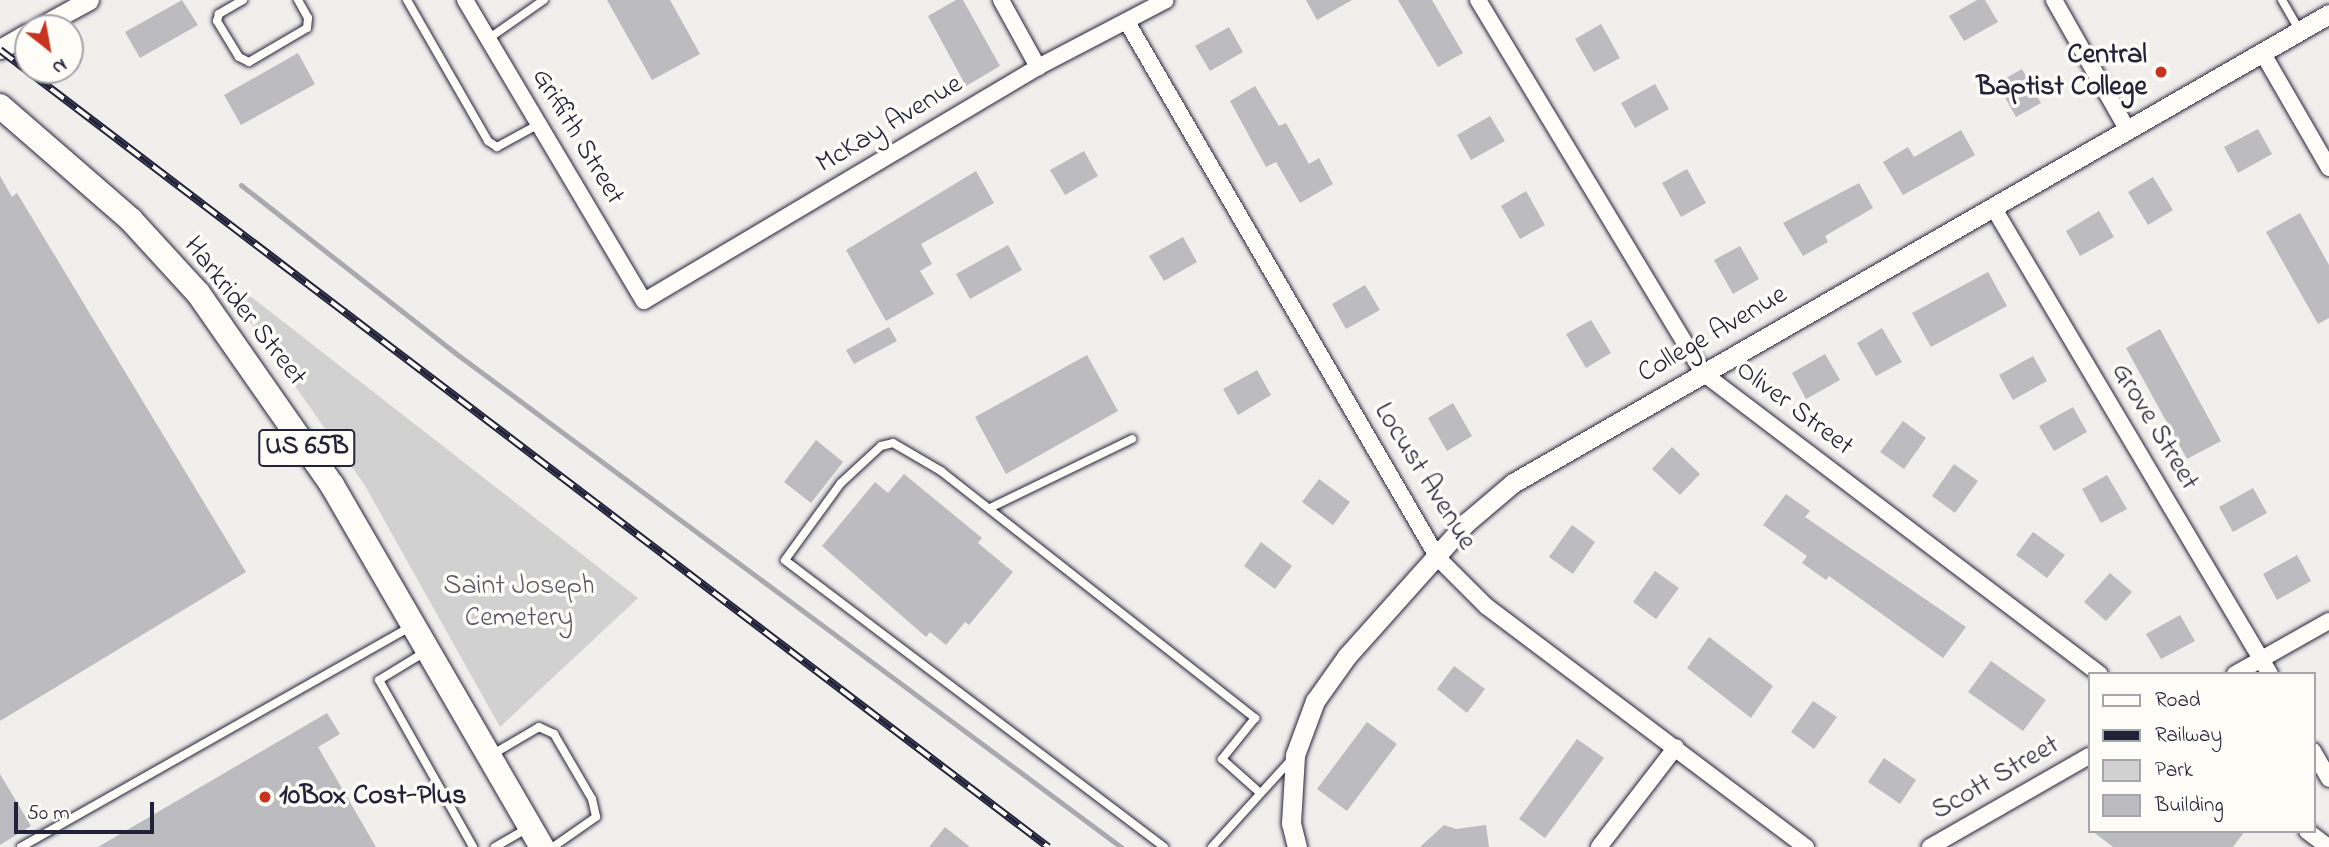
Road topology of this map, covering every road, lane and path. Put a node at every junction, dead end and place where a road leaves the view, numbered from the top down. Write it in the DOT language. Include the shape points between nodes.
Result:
graph roads {
  1 [pos="89,0"];
  2 [pos="243,0"];
  3 [pos="298,0"];
  4 [pos="407,0"];
  5 [pos="465,0"];
  6 [pos="544,0"];
  7 [pos="1001,0"];
  8 [pos="1166,0"];
  9 [pos="1478,0"];
  10 [pos="2054,0"];
  11 [pos="2282,0"];
  12 [pos="64,14"];
  13 [pos="2329,14"];
  14 [pos="1127,22"];
  15 [pos="2300,31"];
  16 [pos="488,39"];
  17 [pos="2262,52"];
  18 [pos="1038,67"];
  19 [pos="0,106"];
  20 [pos="539,124"];
  21 [pos="2127,129"];
  22 [pos="2329,167"];
  23 [pos="1993,207"];
  24 [pos="644,301"];
  25 [pos="1703,373"];
  26 [pos="1132,439"];
  27 [pos="990,509"];
  28 [pos="1438,558"];
  29 [pos="2329,621"];
  30 [pos="415,624"];
  31 [pos="430,650"];
  32 [pos="2262,659"];
  33 [pos="2096,672"];
  34 [pos="2239,672"];
  35 [pos="2269,672"];
  36 [pos="1676,747"];
  37 [pos="2315,754"];
  38 [pos="1295,755"];
  39 [pos="490,756"];
  40 [pos="2088,757"];
  41 [pos="2329,779"];
  42 [pos="1259,792"];
  43 [pos="2310,833"];
  44 [pos="536,837"];
  45 [pos="21,847"];
  46 [pos="473,847"];
  47 [pos="495,847"];
  48 [pos="553,847"];
  49 [pos="1164,847"];
  50 [pos="1212,847"];
  51 [pos="1297,847"];
  52 [pos="1599,847"];
  53 [pos="1806,847"];
  54 [pos="1930,847"];
  55 [pos="2328,847"];
  1 -- 12 [label="street"];
  2 -- 3 [label="lane" via="219,14 217,21 239,57 248,62 307,28 308,18"];
  4 -- 20 [label="lane" via="488,141 496,147"];
  5 -- 16 [label="street, Griffith Street"];
  6 -- 16 [label="lane"];
  7 -- 18 [label="street"];
  8 -- 14 [label="street, McKay Avenue"];
  9 -- 25 [label="street, Oliver Street"];
  10 -- 21 [label="street"];
  11 -- 15 [label="lane"];
  13 -- 15 [label="street, College Avenue"];
  14 -- 18 [label="street, McKay Avenue"];
  14 -- 28 [label="street, Locust Avenue"];
  15 -- 17 [label="street, College Avenue"];
  16 -- 20 [label="street, Griffith Street"];
  17 -- 21 [label="street, College Avenue"];
  17 -- 22 [label="street"];
  18 -- 24 [label="street, McKay Avenue"];
  19 -- 30 [label="main road, Harkrider Street / US 65B" via="131,220 198,293 332,485"];
  20 -- 24 [label="street, Griffith Street"];
  21 -- 23 [label="street, College Avenue"];
  23 -- 25 [label="street, College Avenue"];
  23 -- 32 [label="street, Grove Street"];
  25 -- 28 [label="street, College Avenue" via="1513,483 1467,522"];
  25 -- 33 [label="street, Oliver Street"];
  26 -- 27 [label="lane"];
  27 -- 42 [label="lane" via="1255,718 1222,759"];
  27 -- 49 [label="lane" via="893,443 881,446 841,483 785,560"];
  28 -- 36 [label="street, Locust Avenue" via="1486,606"];
  28 -- 38 [label="street, College Avenue" via="1341,665 1315,701"];
  29 -- 32 [label="street"];
  30 -- 31 [label="main road, Harkrider Street / US 65B"];
  30 -- 45 [label="lane"];
  31 -- 39 [label="main road, Harkrider Street / US 65B"];
  31 -- 46 [label="lane" via="379,680"];
  32 -- 34 [label="street"];
  32 -- 35 [label="street, Grove Street"];
  36 -- 52 [label="street"];
  36 -- 53 [label="street, Locust Avenue"];
  37 -- 41 [label="street"];
  38 -- 42 [label="lane"];
  38 -- 51 [label="street, College Avenue" via="1291,823"];
  39 -- 44 [label="main road, Harkrider Street / US 65B"];
  39 -- 48 [label="lane" via="539,727 554,734 593,799 596,817"];
  40 -- 54 [label="street, Scott Street"];
  42 -- 50 [label="lane"];
  43 -- 55 [label="street"];
  44 -- 47 [label="lane"];
}
